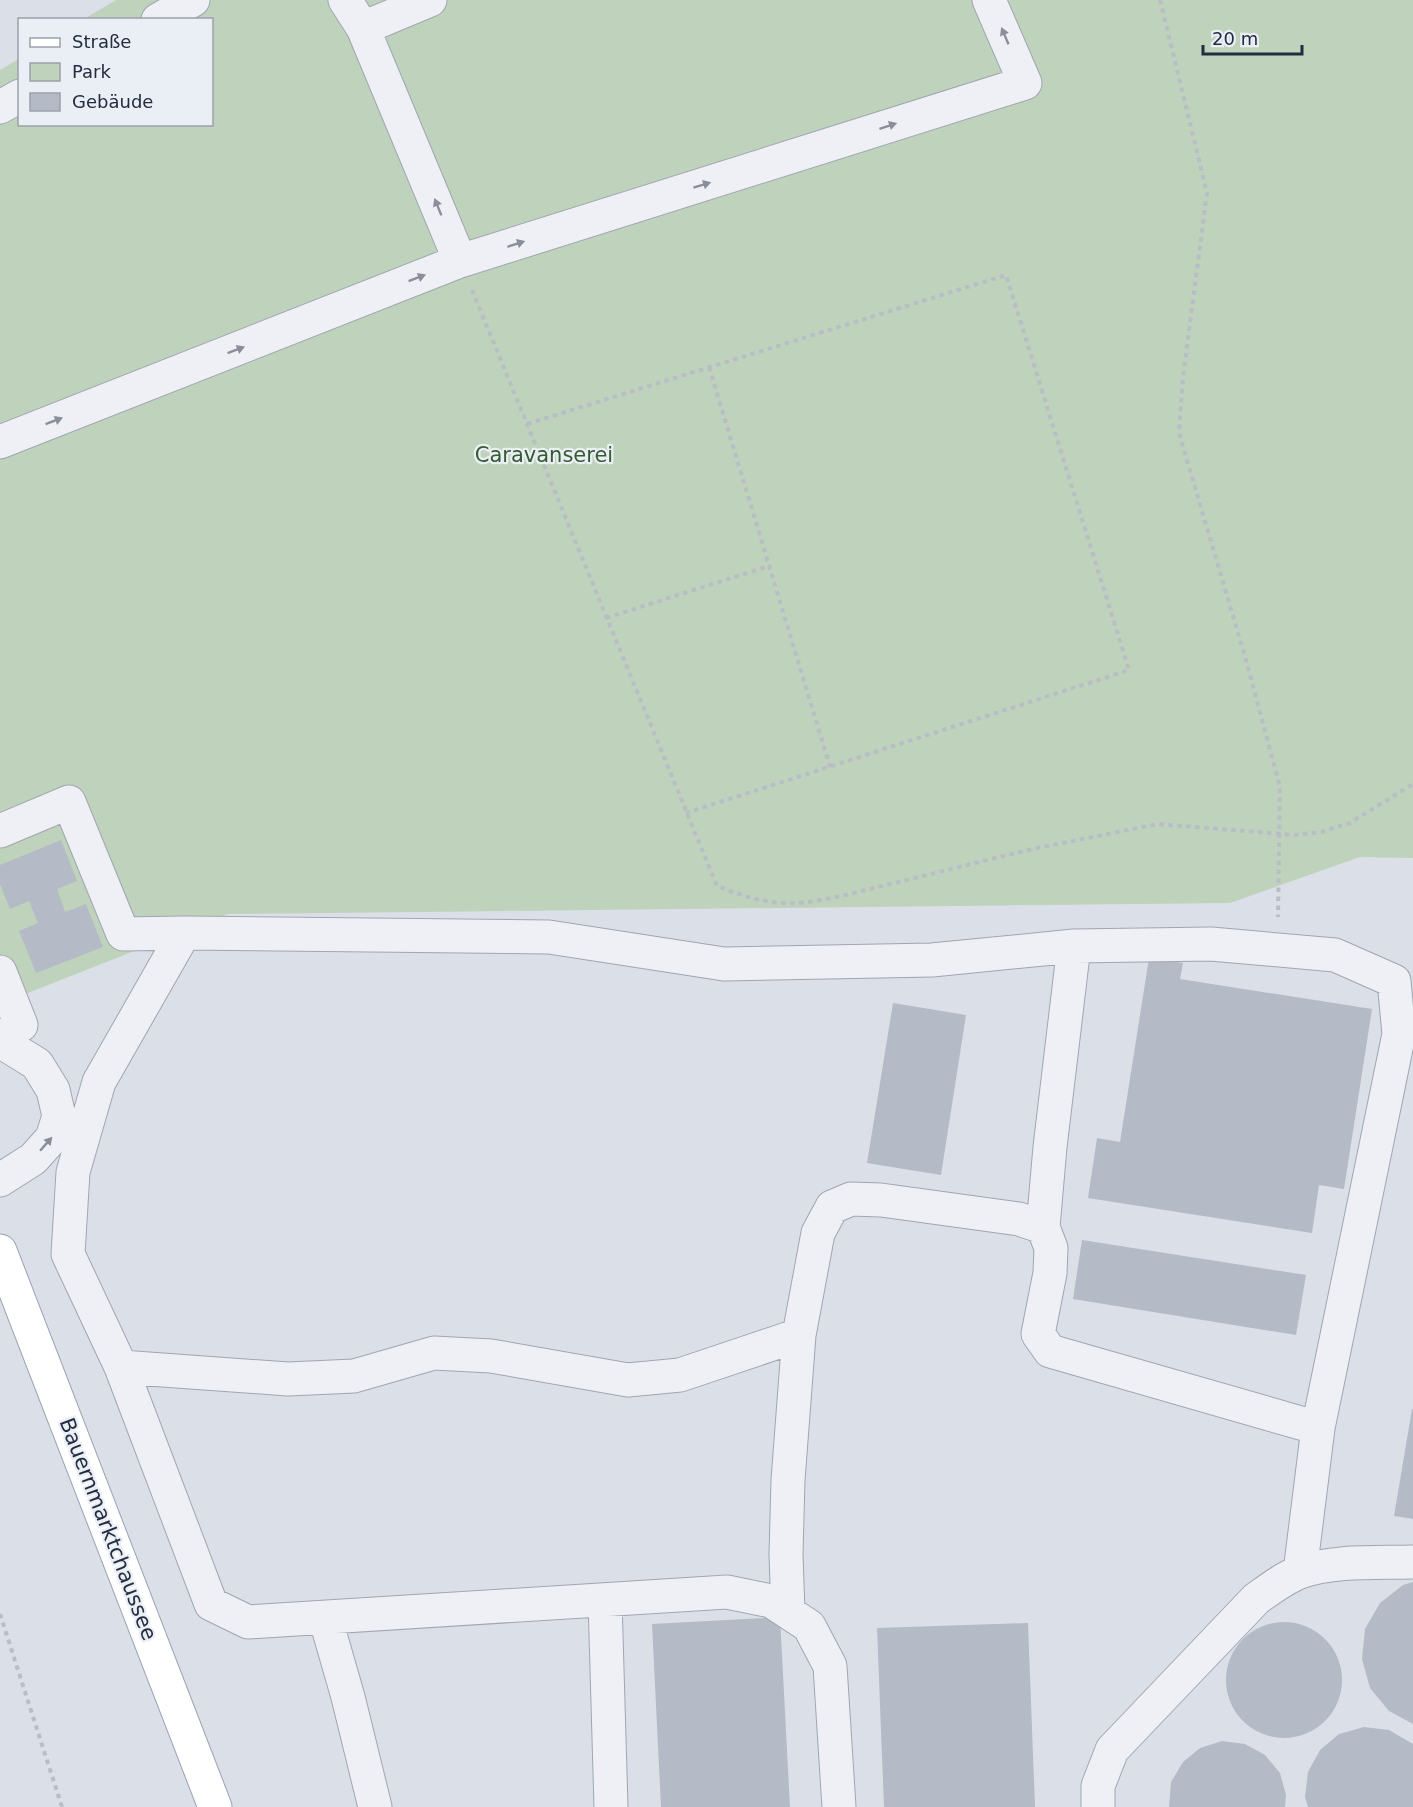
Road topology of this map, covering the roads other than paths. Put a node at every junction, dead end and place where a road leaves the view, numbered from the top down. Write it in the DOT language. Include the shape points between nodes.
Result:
graph roads {
  1 [pos="193,0"];
  2 [pos="345,0"];
  3 [pos="430,0"];
  4 [pos="989,0"];
  5 [pos="162,18"];
  6 [pos="363,28"];
  7 [pos="18,97"];
  8 [pos="0,107"];
  9 [pos="460,261"];
  10 [pos="0,442"];
  11 [pos="0,831"];
  12 [pos="184,933"];
  13 [pos="1074,946"];
  14 [pos="0,972"];
  15 [pos="0,1040"];
  16 [pos="0,1180"];
  17 [pos="1043,1227"];
  18 [pos="0,1251"];
  19 [pos="799,1335"];
  20 [pos="121,1366"];
  21 [pos="1318,1428"];
  22 [pos="1413,1562"];
  23 [pos="1300,1572"];
  24 [pos="605,1600"];
  25 [pos="788,1612"];
  26 [pos="325,1617"];
  27 [pos="215,1807"];
  28 [pos="375,1807"];
  29 [pos="611,1807"];
  30 [pos="839,1807"];
  31 [pos="1098,1807"];
  1 -- 5 [label="lane"];
  2 -- 6 [label="lane"];
  3 -- 6 [label="lane"];
  9 -- 4 [label="lane, one-way" via="1025,83"];
  9 -- 6 [label="lane, one-way"];
  7 -- 8 [label="lane"];
  10 -- 9 [label="lane, one-way"];
  11 -- 12 [label="lane" via="69,802 123,934"];
  12 -- 13 [label="lane" via="549,937 724,964 932,960"];
  12 -- 20 [label="lane" via="99,1082 73,1172 68,1254"];
  13 -- 17 [label="lane"];
  13 -- 21 [label="lane" via="1211,945 1335,955 1394,981 1399,1034"];
  14 -- 15 [label="lane" via="21,1025"];
  16 -- 15 [label="lane, one-way" via="33,1159 52,1138 59,1116 53,1090 37,1064"];
  17 -- 19 [label="lane" via="1019,1219 881,1200 851,1199 832,1207 818,1233"];
  17 -- 21 [label="lane" via="1051,1248 1050,1273 1038,1334 1050,1351"];
  18 -- 27 [label="main road, Bauernmarktchaussee"];
  19 -- 20 [label="lane" via="680,1375 628,1380 491,1356 434,1353 354,1376 288,1378"];
  19 -- 25 [label="lane" via="788,1480"];
  20 -- 26 [label="lane" via="211,1604 248,1622"];
  21 -- 23 [label="lane"];
  22 -- 23 [label="lane" via="1344,1564"];
  23 -- 31 [label="lane" via="1256,1599 1112,1750 1098,1786"];
  24 -- 25 [label="lane" via="727,1592 771,1601"];
  24 -- 26 [label="lane"];
  24 -- 29 [label="lane"];
  25 -- 30 [label="lane" via="809,1626 830,1666"];
  26 -- 28 [label="lane"];
}
